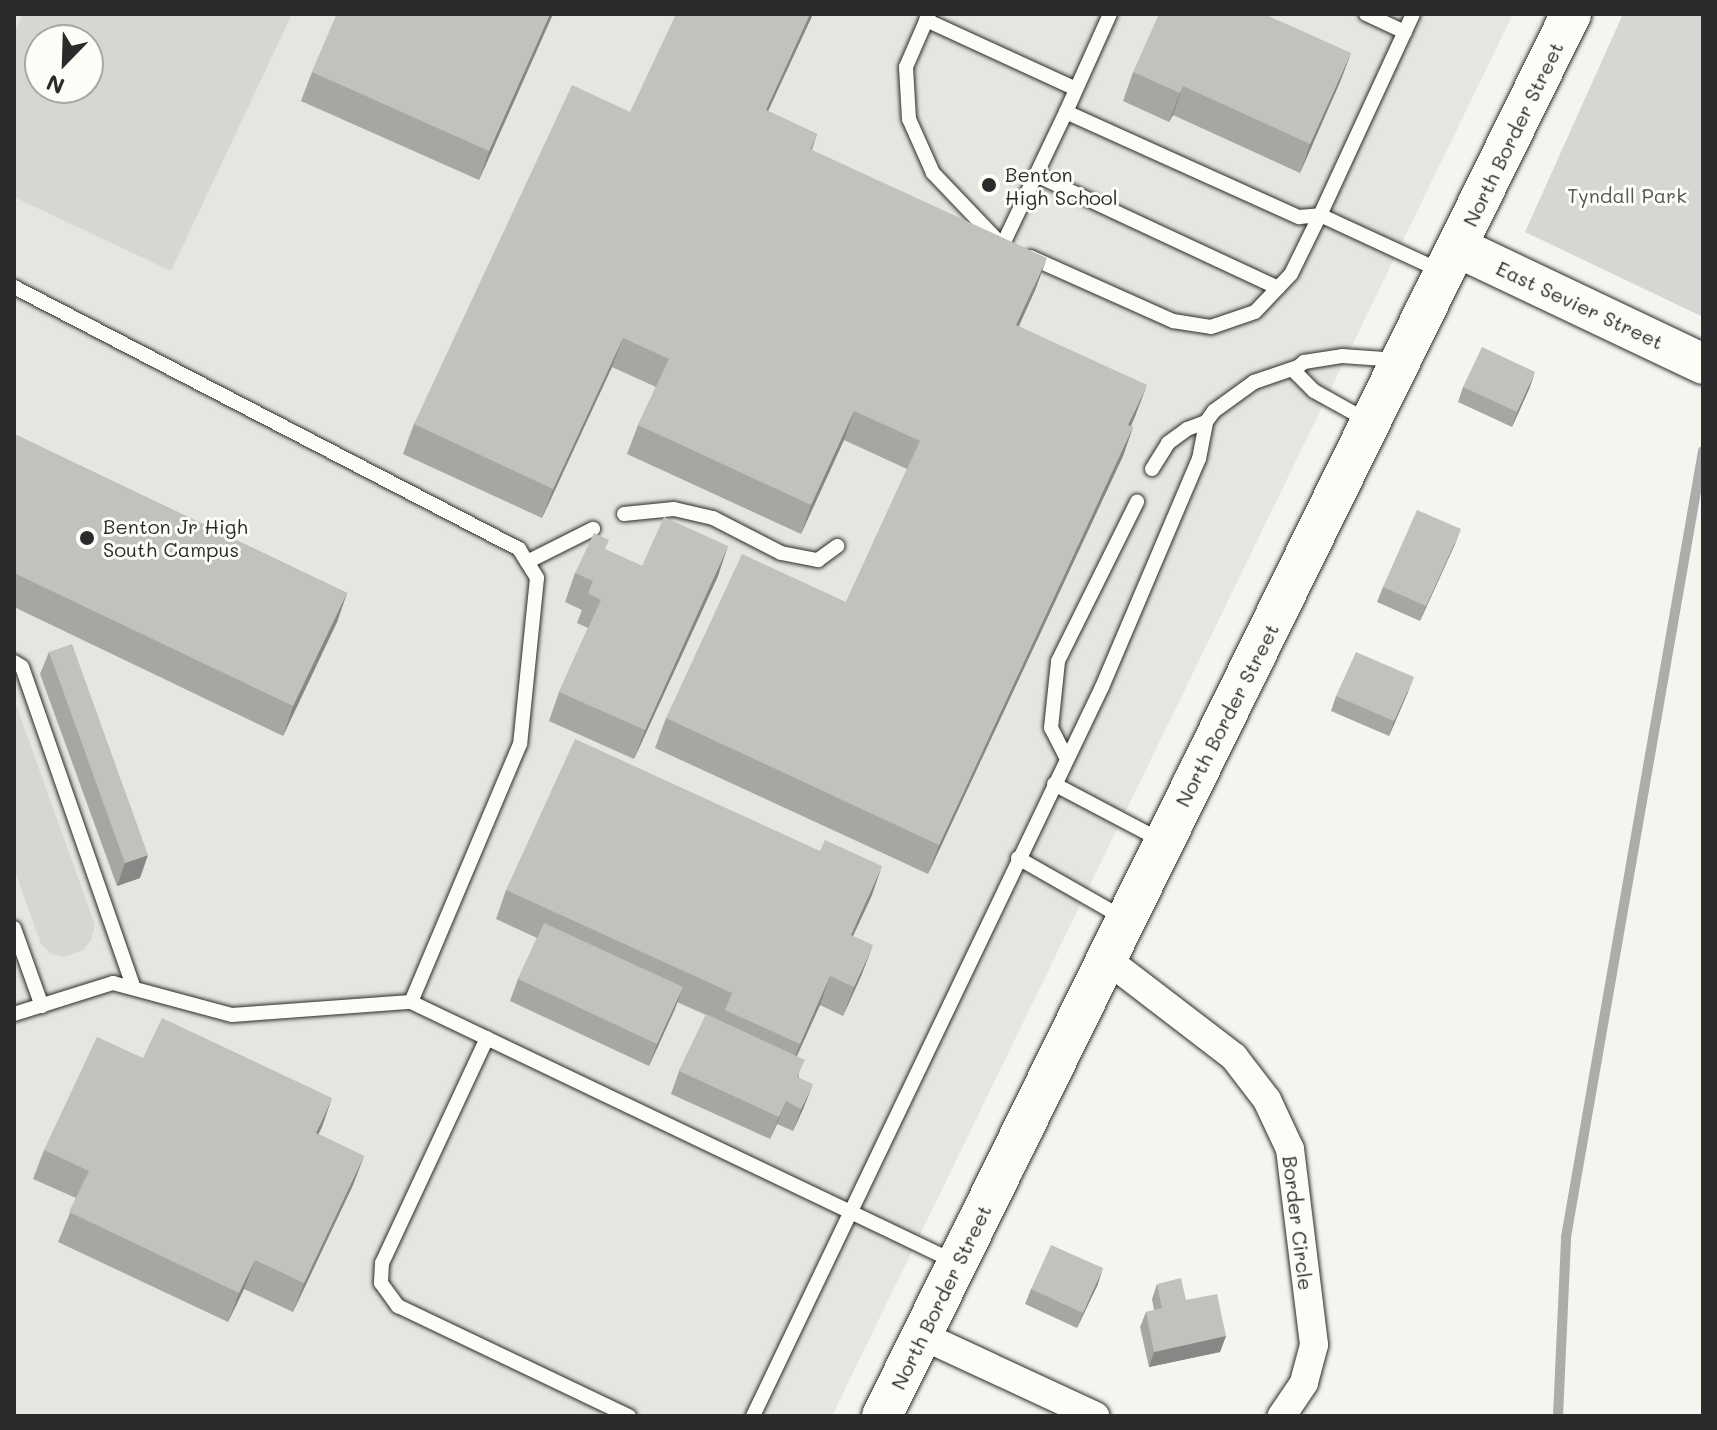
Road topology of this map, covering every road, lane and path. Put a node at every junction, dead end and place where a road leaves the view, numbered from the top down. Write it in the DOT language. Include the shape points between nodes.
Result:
graph roads {
  1 [pos="1110,14"];
  2 [pos="1366,14"];
  3 [pos="1413,14"];
  4 [pos="1571,14"];
  5 [pos="927,17"];
  6 [pos="1405,32"];
  7 [pos="1076,89"];
  8 [pos="1066,112"];
  9 [pos="1036,175"];
  10 [pos="1320,215"];
  11 [pos="1003,244"];
  12 [pos="1451,260"];
  13 [pos="14,287"];
  14 [pos="1278,288"];
  15 [pos="1402,360"];
  16 [pos="1703,364"];
  17 [pos="1298,367"];
  18 [pos="1206,422"];
  19 [pos="1372,423"];
  20 [pos="1152,469"];
  21 [pos="1137,502"];
  22 [pos="624,514"];
  23 [pos="593,529"];
  24 [pos="837,546"];
  25 [pos="527,562"];
  26 [pos="14,662"];
  27 [pos="1067,759"];
  28 [pos="1054,784"];
  29 [pos="1164,842"];
  30 [pos="1018,858"];
  31 [pos="1125,919"];
  32 [pos="14,928"];
  33 [pos="1105,958"];
  34 [pos="134,988"];
  35 [pos="411,1002"];
  36 [pos="42,1006"];
  37 [pos="14,1014"];
  38 [pos="487,1038"];
  39 [pos="849,1211"];
  40 [pos="958,1263"];
  41 [pos="923,1336"];
  42 [pos="629,1416"];
  43 [pos="753,1416"];
  44 [pos="882,1416"];
  45 [pos="1095,1416"];
  46 [pos="1282,1416"];
  1 -- 7 [label="lane"];
  2 -- 6 [label="lane"];
  3 -- 6 [label="lane"];
  4 -- 12 [label="street, North Border Street"];
  5 -- 7 [label="lane"];
  5 -- 11 [label="lane" via="906,67 909,119 933,173"];
  6 -- 10 [label="lane"];
  7 -- 8 [label="lane"];
  8 -- 9 [label="lane"];
  8 -- 10 [label="lane" via="1299,217"];
  9 -- 11 [label="lane"];
  9 -- 14 [label="lane"];
  10 -- 12 [label="lane"];
  10 -- 14 [label="lane" via="1291,274"];
  11 -- 14 [label="lane" via="1185,323 1211,327 1255,312"];
  12 -- 15 [label="street, North Border Street"];
  12 -- 16 [label="street, East Sevier Street"];
  13 -- 25 [label="lane" via="519,549"];
  15 -- 17 [label="lane" via="1342,356"];
  15 -- 19 [label="street, North Border Street"];
  17 -- 18 [label="lane" via="1254,382"];
  17 -- 19 [label="lane" via="1296,373 1314,391"];
  18 -- 20 [label="lane" via="1168,443"];
  18 -- 27 [label="lane" via="1199,459"];
  19 -- 29 [label="street, North Border Street"];
  21 -- 27 [label="lane" via="1058,661 1051,728"];
  22 -- 24 [label="lane" via="674,509 713,518 781,553 818,560"];
  23 -- 25 [label="lane"];
  25 -- 35 [label="lane" via="537,578 520,744"];
  26 -- 34 [label="lane" via="22,667"];
  27 -- 28 [label="lane"];
  28 -- 29 [label="lane"];
  28 -- 30 [label="lane"];
  29 -- 31 [label="street, North Border Street"];
  30 -- 31 [label="lane"];
  30 -- 39 [label="lane"];
  31 -- 33 [label="street, North Border Street"];
  32 -- 36 [label="lane"];
  33 -- 40 [label="street, North Border Street"];
  33 -- 46 [label="street, Border Circle" via="1234,1057 1267,1100 1290,1149 1314,1345 1304,1383"];
  34 -- 35 [label="lane" via="232,1015"];
  34 -- 36 [label="lane" via="113,983"];
  35 -- 38 [label="lane"];
  36 -- 37 [label="lane"];
  38 -- 39 [label="lane"];
  38 -- 42 [label="lane" via="382,1263 381,1283 398,1306"];
  39 -- 40 [label="lane"];
  39 -- 43 [label="lane"];
  40 -- 41 [label="street, North Border Street"];
  41 -- 44 [label="street, North Border Street"];
  41 -- 45 [label="street"];
}
